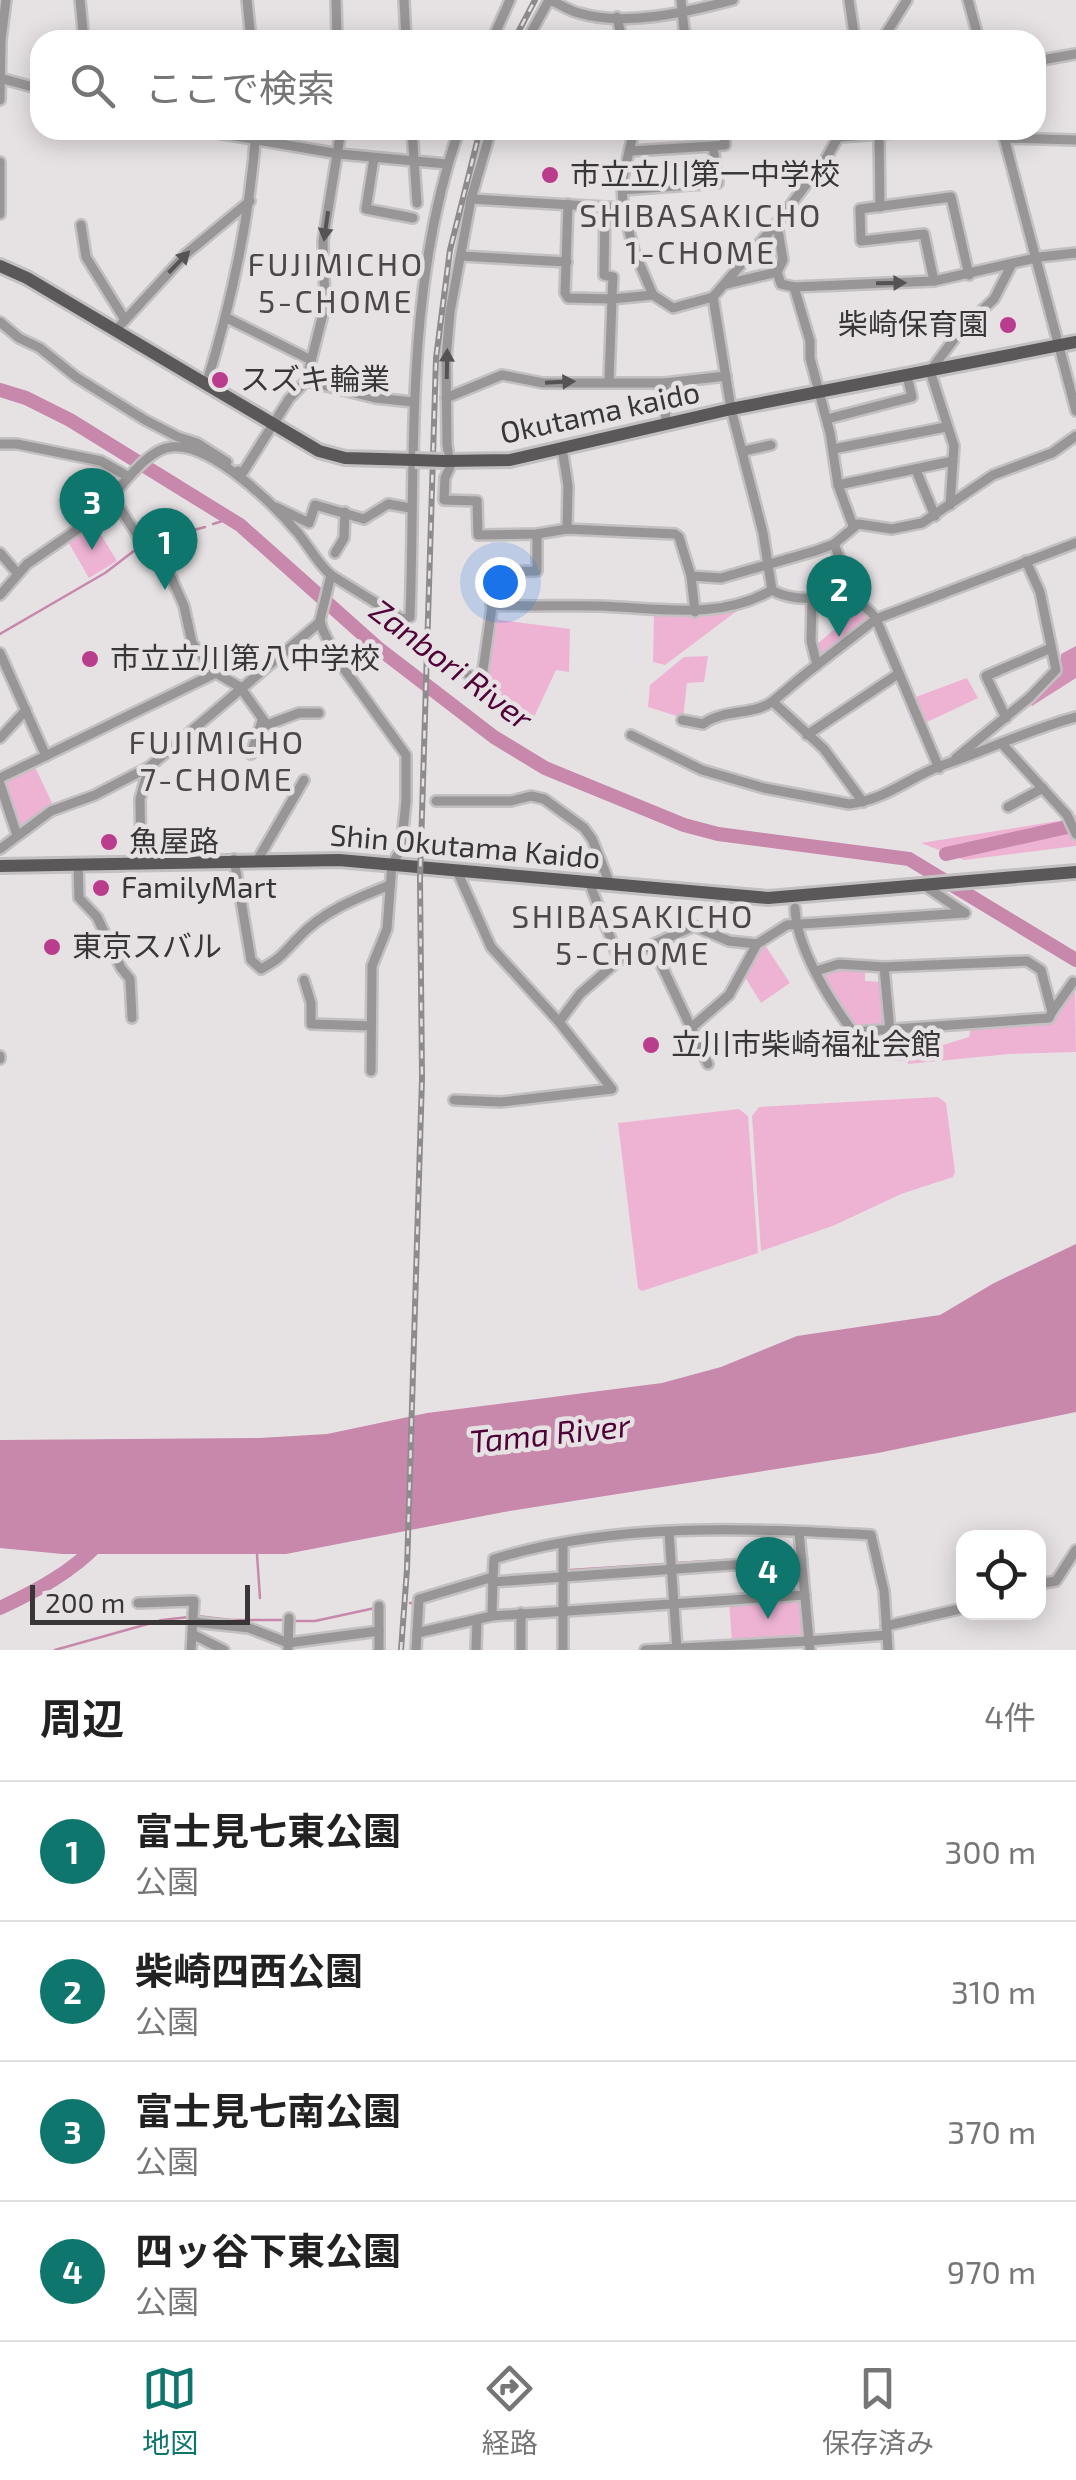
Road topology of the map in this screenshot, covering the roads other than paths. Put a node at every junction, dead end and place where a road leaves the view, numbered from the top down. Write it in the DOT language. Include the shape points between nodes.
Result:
graph roads {
  1 [pos="6,0"];
  2 [pos="80,0"];
  3 [pos="247,0"];
  4 [pos="336,0"];
  5 [pos="404,0"];
  6 [pos="510,0"];
  7 [pos="550,0"];
  8 [pos="681,0"];
  9 [pos="733,0"];
  10 [pos="849,0"];
  11 [pos="907,0"];
  12 [pos="968,0"];
  13 [pos="682,13"];
  14 [pos="618,17"];
  15 [pos="83,30"];
  16 [pos="250,30"];
  17 [pos="337,30"];
  18 [pos="406,30"];
  19 [pos="496,30"];
  20 [pos="533,30"];
  21 [pos="620,30"];
  22 [pos="686,30"];
  23 [pos="854,30"];
  24 [pos="888,30"];
  25 [pos="976,30"];
  26 [pos="1076,54"];
  27 [pos="1046,60"];
  28 [pos="1,78"];
  29 [pos="30,86"];
  30 [pos="0,100"];
  31 [pos="1046,138"];
  32 [pos="256,140"];
  33 [pos="274,140"];
  34 [pos="340,140"];
  35 [pos="413,140"];
  36 [pos="455,140"];
  37 [pos="488,140"];
  38 [pos="633,140"];
  39 [pos="725,140"];
  40 [pos="837,140"];
  41 [pos="879,140"];
  42 [pos="1005,140"];
  43 [pos="1076,140"];
  44 [pos="713,146"];
  45 [pos="631,151"];
  46 [pos="339,154"];
  47 [pos="374,158"];
  48 [pos="0,162"];
  49 [pos="414,162"];
  50 [pos="447,164"];
  51 [pos="622,190"];
  52 [pos="471,199"];
  53 [pos="250,201"];
  54 [pos="417,203"];
  55 [pos="568,204"];
  56 [pos="605,207"];
  57 [pos="880,207"];
  58 [pos="623,208"];
  59 [pos="0,214"];
  60 [pos="414,218"];
  61 [pos="776,223"];
  62 [pos="81,225"];
  63 [pos="1076,253"];
  64 [pos="460,256"];
  65 [pos="1035,258"];
  66 [pos="568,262"];
  67 [pos="1012,264"];
  68 [pos="0,266"];
  69 [pos="777,272"];
  70 [pos="968,275"];
  71 [pos="934,281"];
  72 [pos="725,284"];
  73 [pos="794,287"];
  74 [pos="653,294"];
  75 [pos="712,297"];
  76 [pos="612,298"];
  77 [pos="227,318"];
  78 [pos="0,322"];
  79 [pos="120,326"];
  80 [pos="1076,342"];
  81 [pos="1058,346"];
  82 [pos="311,360"];
  83 [pos="930,371"];
  84 [pos="726,376"];
  85 [pos="907,376"];
  86 [pos="306,380"];
  87 [pos="609,380"];
  88 [pos="664,382"];
  89 [pos="206,385"];
  90 [pos="819,393"];
  91 [pos="446,398"];
  92 [pos="413,402"];
  93 [pos="731,410"];
  94 [pos="1076,411"];
  95 [pos="826,419"];
  96 [pos="666,424"];
  97 [pos="275,426"];
  98 [pos="946,426"];
  99 [pos="1076,436"];
  100 [pos="0,444"];
  101 [pos="771,445"];
  102 [pos="562,448"];
  103 [pos="833,449"];
  104 [pos="744,451"];
  105 [pos="414,460"];
  106 [pos="447,461"];
  107 [pos="953,461"];
  108 [pos="916,470"];
  109 [pos="130,476"];
  110 [pos="240,477"];
  111 [pos="838,485"];
  112 [pos="255,489"];
  113 [pos="112,496"];
  114 [pos="950,505"];
  115 [pos="410,508"];
  116 [pos="345,512"];
  117 [pos="370,516"];
  118 [pos="935,516"];
  119 [pos="853,526"];
  120 [pos="567,529"];
  121 [pos="375,530"];
  122 [pos="537,534"];
  123 [pos="1076,542"];
  124 [pos="834,544"];
  125 [pos="0,553"];
  126 [pos="335,553"];
  127 [pos="1026,562"];
  128 [pos="768,563"];
  129 [pos="18,574"];
  130 [pos="691,576"];
  131 [pos="330,579"];
  132 [pos="772,590"];
  133 [pos="0,595"];
  134 [pos="844,597"];
  135 [pos="812,600"];
  136 [pos="491,605"];
  137 [pos="694,612"];
  138 [pos="876,620"];
  139 [pos="320,621"];
  140 [pos="1051,648"];
  141 [pos="0,653"];
  142 [pos="818,665"];
  143 [pos="464,671"];
  144 [pos="216,672"];
  145 [pos="898,674"];
  146 [pos="240,688"];
  147 [pos="772,702"];
  148 [pos="26,710"];
  149 [pos="319,712"];
  150 [pos="1076,717"];
  151 [pos="1006,718"];
  152 [pos="682,720"];
  153 [pos="262,721"];
  154 [pos="631,735"];
  155 [pos="807,735"];
  156 [pos="0,738"];
  157 [pos="1004,745"];
  158 [pos="251,754"];
  159 [pos="46,756"];
  160 [pos="941,766"];
  161 [pos="149,767"];
  162 [pos="304,780"];
  163 [pos="1,785"];
  164 [pos="1043,788"];
  165 [pos="436,801"];
  166 [pos="863,802"];
  167 [pos="1008,807"];
  168 [pos="1072,813"];
  169 [pos="1076,834"];
  170 [pos="17,835"];
  171 [pos="0,849"];
  172 [pos="234,859"];
  173 [pos="258,859"];
  174 [pos="141,861"];
  175 [pos="78,862"];
  176 [pos="392,864"];
  177 [pos="0,866"];
  178 [pos="458,872"];
  179 [pos="1076,872"];
  180 [pos="589,882"];
  181 [pos="610,884"];
  182 [pos="390,885"];
  183 [pos="925,886"];
  184 [pos="796,908"];
  185 [pos="796,924"];
  186 [pos="757,944"];
  187 [pos="652,946"];
  188 [pos="619,960"];
  189 [pos="884,967"];
  190 [pos="816,971"];
  191 [pos="304,980"];
  192 [pos="1072,982"];
  193 [pos="1052,1012"];
  194 [pos="132,1018"];
  195 [pos="559,1022"];
  196 [pos="372,1026"];
  197 [pos="691,1028"];
  198 [pos="890,1031"];
  199 [pos="708,1064"];
  200 [pos="371,1071"];
  201 [pos="454,1100"];
  202 [pos="669,1532"];
  203 [pos="799,1532"];
  204 [pos="562,1543"];
  205 [pos="1076,1550"];
  206 [pos="802,1560"];
  207 [pos="672,1567"];
  208 [pos="563,1574"];
  209 [pos="493,1579"];
  210 [pos="1046,1583"];
  211 [pos="805,1595"];
  212 [pos="138,1603"];
  213 [pos="674,1603"];
  214 [pos="379,1606"];
  215 [pos="563,1610"];
  216 [pos="956,1610"];
  217 [pos="521,1614"];
  218 [pos="492,1616"];
  219 [pos="194,1618"];
  220 [pos="477,1620"];
  221 [pos="289,1621"];
  222 [pos="887,1630"];
  223 [pos="379,1631"];
  224 [pos="418,1633"];
  225 [pos="192,1634"];
  226 [pos="340,1637"];
  227 [pos="810,1645"];
  228 [pos="288,1646"];
  229 [pos="677,1649"];
  230 [pos="191,1650"];
  231 [pos="224,1650"];
  232 [pos="340,1650"];
  233 [pos="379,1650"];
  234 [pos="416,1650"];
  235 [pos="476,1650"];
  236 [pos="521,1650"];
  237 [pos="563,1650"];
  238 [pos="645,1650"];
  239 [pos="888,1650"];
  1 -- 28 [label="street"];
  2 -- 15 [label="street"];
  3 -- 16 [label="street"];
  4 -- 17 [label="street"];
  5 -- 18 [label="street"];
  6 -- 19 [label="street"];
  7 -- 14 [label="street" via="578,13"];
  7 -- 20 [label="street"];
  8 -- 13 [label="street"];
  9 -- 13 [label="street"];
  10 -- 23 [label="street"];
  11 -- 24 [label="street"];
  12 -- 25 [label="street"];
  13 -- 14 [label="street"];
  13 -- 22 [label="street"];
  14 -- 21 [label="street"];
  26 -- 27 [label="street"];
  28 -- 29 [label="street"];
  28 -- 30 [label="street"];
  31 -- 43 [label="street"];
  32 -- 53 [label="street"];
  33 -- 46 [label="street"];
  34 -- 46 [label="street"];
  35 -- 49 [label="street"];
  36 -- 50 [label="street"];
  37 -- 52 [label="street"];
  38 -- 45 [label="street"];
  39 -- 44 [label="street"];
  40 -- 61 [label="street"];
  41 -- 57 [label="street"];
  42 -- 65 [label="street"];
  44 -- 45 [label="street"];
  44 -- 51 [label="street" via="718,183"];
  45 -- 51 [label="street"];
  46 -- 47 [label="street"];
  46 -- 82 [label="street, one-way" via="323,241 325,306"];
  47 -- 49 [label="street"];
  47 -- 60 [label="street" via="366,210"];
  48 -- 59 [label="street"];
  49 -- 50 [label="street"];
  49 -- 54 [label="street"];
  50 -- 92 [label="street" via="420,304"];
  51 -- 58 [label="street"];
  52 -- 55 [label="street"];
  52 -- 64 [label="street"];
  53 -- 77 [label="street"];
  79 -- 53 [label="street, one-way" via="186,254"];
  55 -- 56 [label="street"];
  55 -- 66 [label="street"];
  56 -- 58 [label="street"];
  56 -- 76 [label="street" via="604,275 613,277"];
  57 -- 70 [label="street" via="951,197"];
  57 -- 71 [label="street" via="860,209 861,242 924,234"];
  58 -- 74 [label="street"];
  61 -- 69 [label="street" via="783,260"];
  61 -- 72 [label="street"];
  62 -- 79 [label="street" via="86,257"];
  63 -- 65 [label="street"];
  64 -- 66 [label="street"];
  91 -- 64 [label="street, one-way"];
  65 -- 67 [label="street"];
  65 -- 81 [label="street"];
  66 -- 76 [label="street" via="568,298"];
  67 -- 70 [label="street"];
  67 -- 83 [label="street" via="994,298"];
  68 -- 79 [label="main road, Okutama kaido"];
  69 -- 72 [label="street"];
  69 -- 73 [label="street" via="781,284"];
  70 -- 71 [label="street"];
  73 -- 71 [label="street, one-way"];
  72 -- 75 [label="street"];
  73 -- 90 [label="street"];
  74 -- 75 [label="street" via="672,308"];
  74 -- 76 [label="street"];
  75 -- 84 [label="street"];
  76 -- 87 [label="street"];
  77 -- 82 [label="street"];
  77 -- 89 [label="street"];
  78 -- 110 [label="street" via="132,412 237,468"];
  79 -- 89 [label="main road, Okutama kaido"];
  80 -- 81 [label="main road, Okutama kaido"];
  81 -- 83 [label="main road, Okutama kaido"];
  81 -- 94 [label="street"];
  82 -- 86 [label="street"];
  83 -- 85 [label="main road, Okutama kaido"];
  83 -- 98 [label="street"];
  84 -- 88 [label="street"];
  84 -- 93 [label="street"];
  85 -- 90 [label="main road, Okutama kaido"];
  85 -- 95 [label="street" via="912,396"];
  86 -- 92 [label="street"];
  86 -- 97 [label="street"];
  87 -- 88 [label="street"];
  91 -- 87 [label="street, one-way" via="502,375 543,383"];
  88 -- 96 [label="street"];
  89 -- 97 [label="main road, Okutama kaido"];
  90 -- 93 [label="main road, Okutama kaido"];
  90 -- 95 [label="street"];
  91 -- 106 [label="street"];
  92 -- 105 [label="street"];
  93 -- 96 [label="main road, Okutama kaido"];
  93 -- 104 [label="street"];
  95 -- 103 [label="street"];
  96 -- 102 [label="main road, Okutama kaido"];
  97 -- 105 [label="main road, Okutama kaido" via="326,454"];
  97 -- 110 [label="street"];
  98 -- 103 [label="street"];
  98 -- 107 [label="street"];
  99 -- 114 [label="street" via="1052,454 993,475"];
  100 -- 109 [label="street" via="101,461"];
  101 -- 104 [label="street"];
  102 -- 106 [label="main road, Okutama kaido" via="500,461"];
  102 -- 120 [label="street"];
  103 -- 111 [label="street"];
  104 -- 128 [label="street"];
  105 -- 106 [label="main road, Okutama kaido, bridge"];
  105 -- 115 [label="street"];
  106 -- 122 [label="street" via="444,500 477,501 478,535"];
  107 -- 108 [label="street"];
  107 -- 114 [label="street"];
  108 -- 111 [label="street"];
  108 -- 118 [label="street"];
  109 -- 110 [label="street" via="168,447 186,448"];
  109 -- 113 [label="street"];
  110 -- 112 [label="street"];
  111 -- 119 [label="street"];
  112 -- 116 [label="street" via="309,522 316,504"];
  112 -- 131 [label="street"];
  113 -- 129 [label="street"];
  113 -- 144 [label="street" via="172,578 192,643"];
  114 -- 118 [label="street"];
  115 -- 117 [label="street" via="388,504"];
  115 -- 131 [label="street" via="410,616 402,618"];
  116 -- 117 [label="street"];
  116 -- 126 [label="street" via="344,538"];
  117 -- 121 [label="street"];
  118 -- 119 [label="street" via="902,528"];
  119 -- 124 [label="street"];
  120 -- 122 [label="street"];
  120 -- 130 [label="street" via="676,534"];
  122 -- 136 [label="street" via="537,572 497,572"];
  123 -- 127 [label="street"];
  124 -- 128 [label="street"];
  124 -- 134 [label="street" via="848,578"];
  125 -- 129 [label="street"];
  127 -- 138 [label="street"];
  127 -- 140 [label="street" via="1040,592"];
  128 -- 130 [label="street" via="721,578"];
  128 -- 132 [label="street"];
  129 -- 133 [label="street"];
  130 -- 137 [label="street"];
  131 -- 139 [label="street"];
  132 -- 135 [label="street"];
  132 -- 137 [label="street" via="750,603"];
  134 -- 135 [label="street"];
  134 -- 138 [label="street"];
  135 -- 142 [label="street"];
  136 -- 137 [label="street"];
  136 -- 143 [label="street" via="480,684"];
  138 -- 142 [label="street"];
  138 -- 145 [label="street"];
  139 -- 146 [label="street"];
  139 -- 176 [label="street" via="337,659 406,755 404,829"];
  140 -- 151 [label="street" via="1056,670"];
  140 -- 151 [label="street" via="986,676"];
  141 -- 148 [label="street"];
  142 -- 147 [label="street"];
  144 -- 146 [label="street"];
  144 -- 159 [label="street"];
  145 -- 155 [label="street"];
  145 -- 160 [label="street"];
  146 -- 153 [label="street"];
  146 -- 161 [label="street"];
  147 -- 152 [label="street" via="716,714 703,724"];
  147 -- 155 [label="street"];
  148 -- 156 [label="street"];
  148 -- 159 [label="street"];
  149 -- 153 [label="street"];
  150 -- 157 [label="street"];
  151 -- 160 [label="street"];
  153 -- 158 [label="street"];
  154 -- 166 [label="street" via="702,770 840,804"];
  155 -- 166 [label="street"];
  157 -- 160 [label="street"];
  157 -- 164 [label="street"];
  159 -- 163 [label="street"];
  160 -- 166 [label="street"];
  161 -- 170 [label="street"];
  161 -- 174 [label="street" via="140,799"];
  162 -- 173 [label="street"];
  163 -- 170 [label="street"];
  164 -- 167 [label="street"];
  164 -- 168 [label="street"];
  165 -- 181 [label="street" via="544,800 584,828"];
  168 -- 169 [label="street"];
  170 -- 171 [label="street"];
  172 -- 173 [label="main road, Shin Okutama Kaido"];
  172 -- 174 [label="main road, Shin Okutama Kaido"];
  172 -- 182 [label="street" via="251,960 261,969 286,956 297,938 345,902"];
  173 -- 176 [label="main road, Shin Okutama Kaido"];
  174 -- 175 [label="main road, Shin Okutama Kaido"];
  175 -- 177 [label="main road, Shin Okutama Kaido"];
  175 -- 194 [label="street" via="79,898 97,917 130,979"];
  176 -- 178 [label="main road, Shin Okutama Kaido"];
  176 -- 182 [label="street"];
  178 -- 180 [label="main road, Shin Okutama Kaido"];
  178 -- 195 [label="street" via="491,947"];
  179 -- 183 [label="main road"];
  180 -- 181 [label="main road, Shin Okutama Kaido"];
  180 -- 188 [label="street"];
  181 -- 183 [label="main road, Shin Okutama Kaido" via="768,898"];
  182 -- 196 [label="street" via="387,929 372,966"];
  183 -- 185 [label="street" via="965,912"];
  184 -- 185 [label="street"];
  185 -- 186 [label="street"];
  185 -- 190 [label="street"];
  186 -- 187 [label="street" via="728,941 694,926"];
  186 -- 197 [label="street" via="729,996"];
  187 -- 188 [label="street"];
  187 -- 197 [label="street"];
  188 -- 195 [label="street"];
  189 -- 190 [label="street" via="840,964"];
  189 -- 193 [label="street" via="1026,961 1041,970"];
  189 -- 198 [label="street"];
  190 -- 198 [label="street" via="853,1032"];
  191 -- 196 [label="street" via="310,1024"];
  192 -- 193 [label="street"];
  193 -- 198 [label="street" via="1049,1018"];
  195 -- 201 [label="street" via="612,1089 502,1102"];
  196 -- 200 [label="street"];
  197 -- 199 [label="street"];
  202 -- 203 [label="street"];
  202 -- 204 [label="street"];
  202 -- 207 [label="street"];
  203 -- 206 [label="street"];
  203 -- 222 [label="street" via="871,1535"];
  204 -- 208 [label="street"];
  204 -- 209 [label="street" via="494,1559"];
  205 -- 210 [label="street" via="1056,1581"];
  206 -- 207 [label="street"];
  206 -- 211 [label="street"];
  207 -- 208 [label="street"];
  207 -- 213 [label="street"];
  208 -- 209 [label="street"];
  208 -- 215 [label="street"];
  209 -- 218 [label="street"];
  209 -- 224 [label="street" via="419,1600"];
  211 -- 213 [label="street"];
  211 -- 227 [label="street"];
  212 -- 219 [label="street" via="194,1601"];
  213 -- 215 [label="street"];
  213 -- 229 [label="street"];
  214 -- 223 [label="street"];
  215 -- 217 [label="street"];
  215 -- 237 [label="street"];
  216 -- 222 [label="street"];
  217 -- 218 [label="street"];
  217 -- 236 [label="street"];
  218 -- 220 [label="street"];
  219 -- 225 [label="street"];
  219 -- 228 [label="street" via="250,1628"];
  220 -- 224 [label="street"];
  220 -- 235 [label="street"];
  221 -- 228 [label="street"];
  222 -- 227 [label="street"];
  222 -- 239 [label="street"];
  223 -- 226 [label="street"];
  223 -- 233 [label="street"];
  224 -- 234 [label="street"];
  225 -- 230 [label="street"];
  225 -- 231 [label="street"];
  226 -- 228 [label="street"];
  226 -- 232 [label="street"];
  227 -- 229 [label="street"];
  229 -- 238 [label="street"];
}
